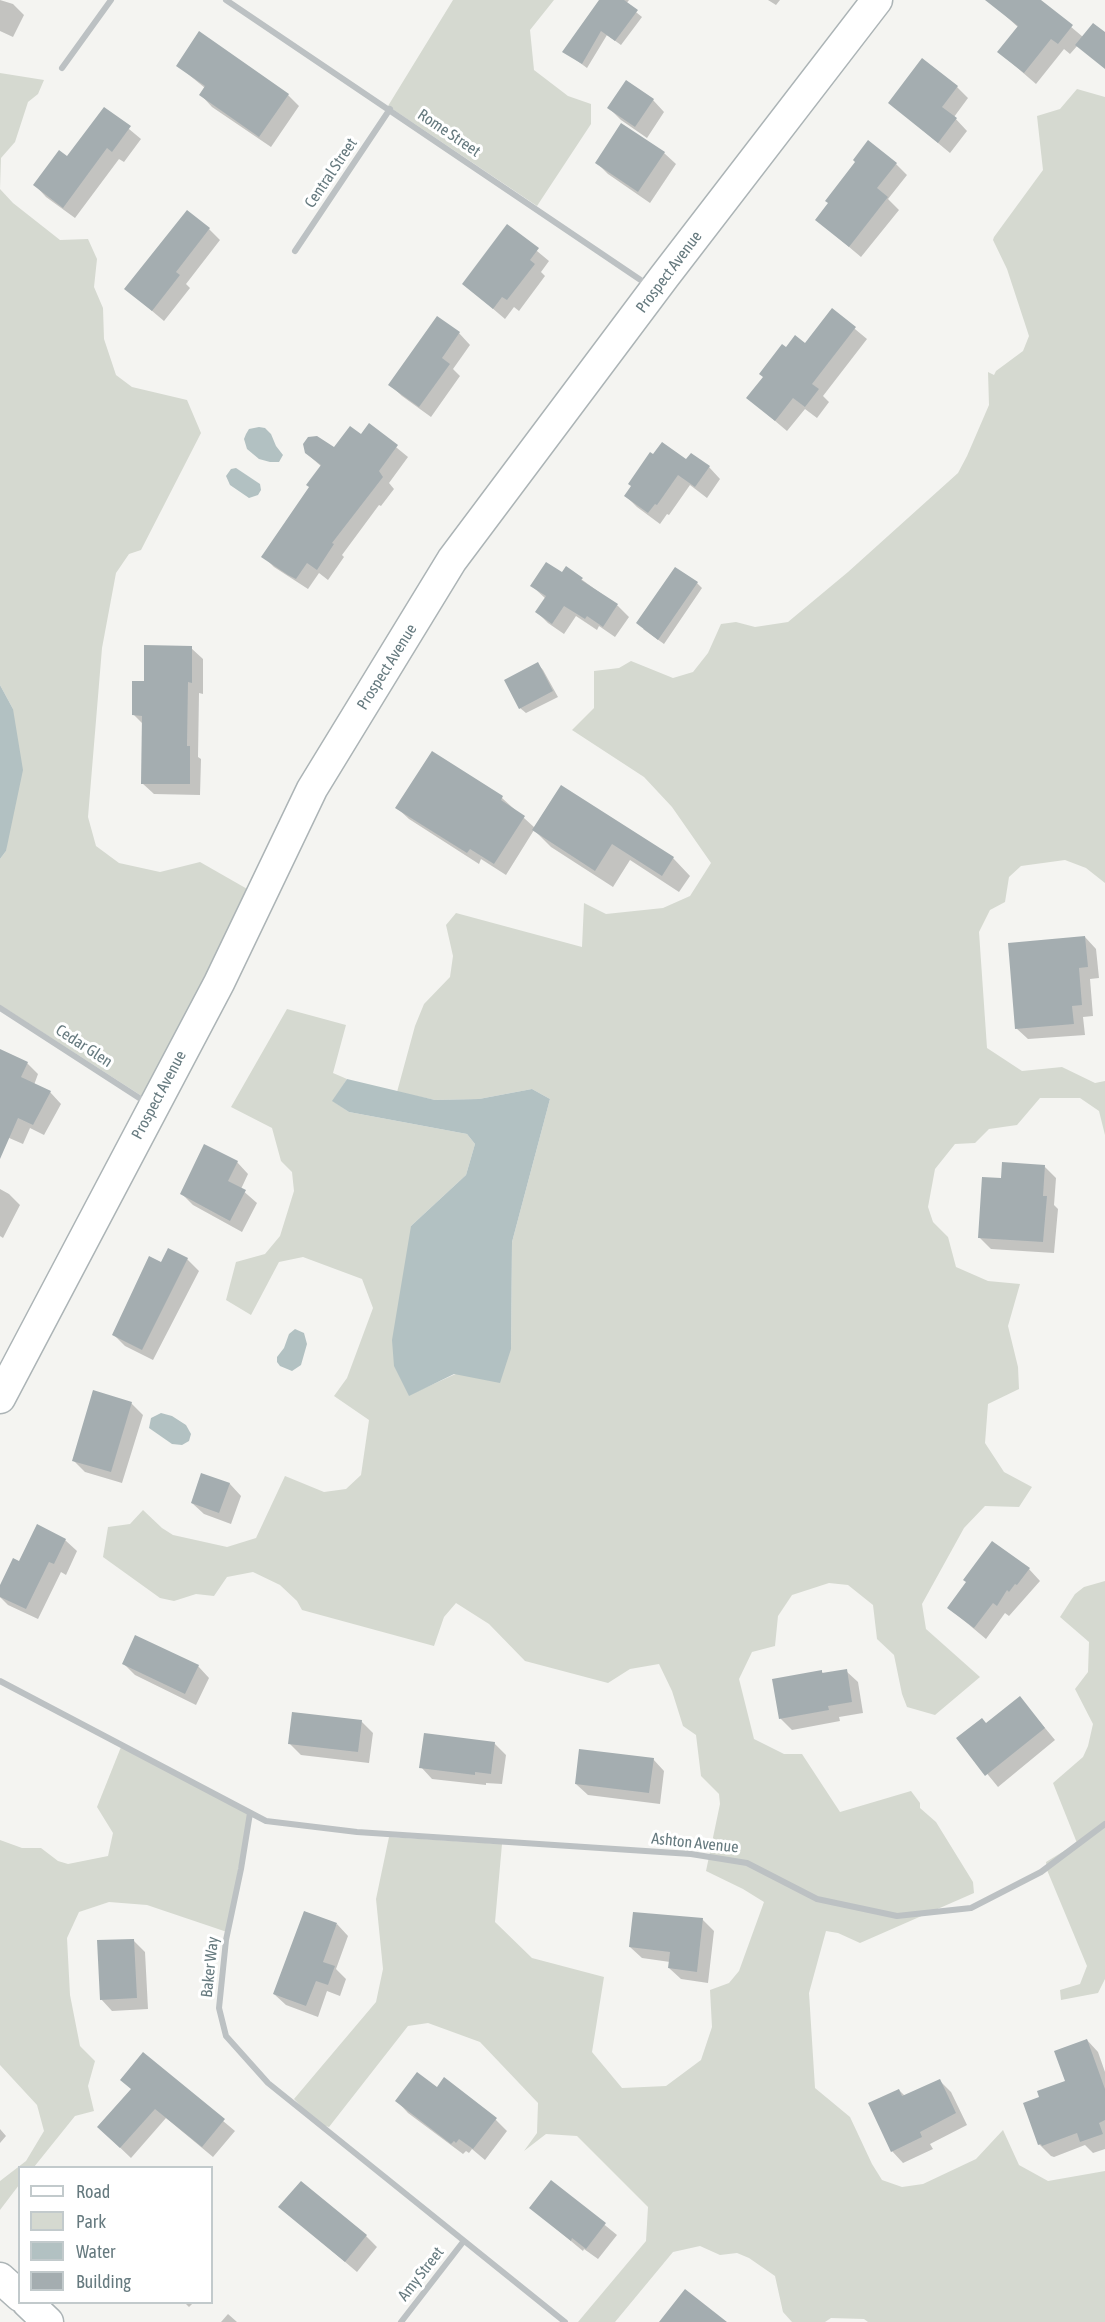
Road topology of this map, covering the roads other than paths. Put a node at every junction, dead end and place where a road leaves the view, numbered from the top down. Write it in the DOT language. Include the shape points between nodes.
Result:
graph roads {
  1 [pos="111,0"];
  2 [pos="226,0"];
  3 [pos="877,0"];
  4 [pos="62,68"];
  5 [pos="390,109"];
  6 [pos="295,251"];
  7 [pos="656,290"];
  8 [pos="0,1008"];
  9 [pos="153,1107"];
  10 [pos="0,1398"];
  11 [pos="0,1681"];
  12 [pos="250,1813"];
  13 [pos="1105,1824"];
  14 [pos="463,2242"];
  15 [pos="0,2278"];
  16 [pos="18,2294"];
  17 [pos="29,2304"];
  18 [pos="48,2322"];
  19 [pos="401,2322"];
  20 [pos="565,2322"];
  1 -- 4 [label="street"];
  2 -- 5 [label="street, Rome Street"];
  3 -- 7 [label="street, Prospect Avenue"];
  5 -- 6 [label="street, Central Street"];
  5 -- 7 [label="street, Rome Street"];
  7 -- 9 [label="street, Prospect Avenue" via="452,560 312,789 219,983"];
  8 -- 9 [label="street, Cedar Glen"];
  9 -- 10 [label="street, Prospect Avenue"];
  11 -- 12 [label="street"];
  12 -- 13 [label="street, Ashton Avenue" via="266,1821 357,1832 691,1854 747,1863 817,1899 897,1916 971,1908 1041,1872"];
  12 -- 14 [label="street, Baker Way" via="225,1952 219,2008 226,2036 268,2083"];
  14 -- 19 [label="street, Amy Street"];
  14 -- 20 [label="street, Baker Way"];
  15 -- 16 [label="street"];
  17 -- 18 [label="street"];
}
